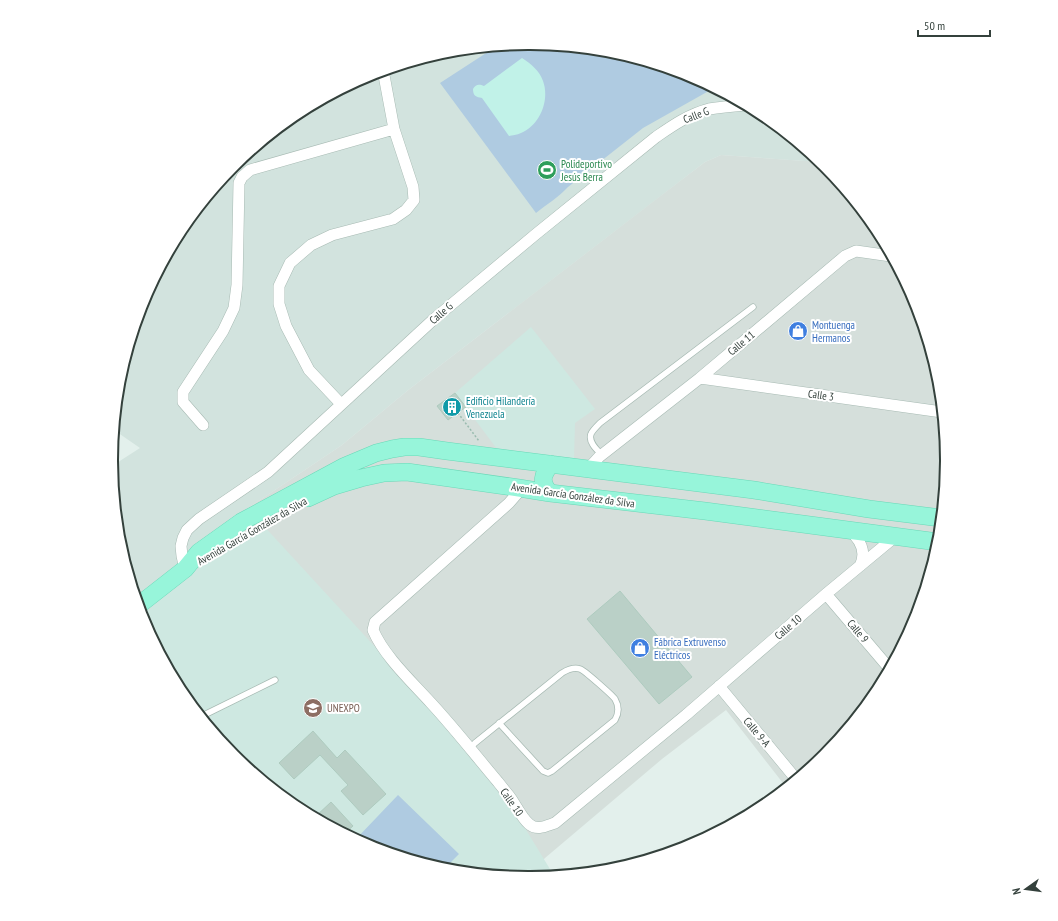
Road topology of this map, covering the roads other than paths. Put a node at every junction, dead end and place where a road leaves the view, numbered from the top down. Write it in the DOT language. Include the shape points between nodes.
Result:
graph roads {
  1 [pos="384,77"];
  2 [pos="735,106"];
  3 [pos="394,129"];
  4 [pos="885,255"];
  5 [pos="753,307"];
  6 [pos="700,378"];
  7 [pos="341,404"];
  8 [pos="936,411"];
  9 [pos="203,425"];
  10 [pos="525,461"];
  11 [pos="598,463"];
  12 [pos="551,464"];
  13 [pos="522,488"];
  14 [pos="550,493"];
  15 [pos="936,517"];
  16 [pos="849,530"];
  17 [pos="896,536"];
  18 [pos="932,541"];
  19 [pos="859,566"];
  20 [pos="185,569"];
  21 [pos="826,594"];
  22 [pos="144,601"];
  23 [pos="886,664"];
  24 [pos="275,680"];
  25 [pos="719,686"];
  26 [pos="206,714"];
  27 [pos="499,723"];
  28 [pos="470,748"];
  29 [pos="793,775"];
  1 -- 3 [label="street"];
  2 -- 7 [label="street, Calle G" via="702,111 656,137 440,314"];
  3 -- 7 [label="street" via="413,187 414,200 406,210 393,219 332,235 310,245 290,263 279,286 279,304 286,326 309,370"];
  3 -- 9 [label="street" via="250,170 242,177 239,183 237,285 234,308 223,331 183,392 183,402"];
  4 -- 6 [label="street, Calle 11" via="856,251 845,256"];
  5 -- 11 [label="lane" via="600,423 590,439"];
  6 -- 8 [label="street, Calle 3"];
  6 -- 11 [label="street, Calle 11"];
  7 -- 20 [label="street, Calle G" via="268,472 199,519 188,530 182,546"];
  10 -- 12 [label="main road, Avenida García González da Silva"];
  10 -- 13 [label="main road" via="531,465 534,476 528,486"];
  10 -- 20 [label="main road, Avenida García González da Silva" via="419,447 404,447 376,453 326,476 241,522 199,552"];
  11 -- 12 [label="main road, Avenida García González da Silva"];
  11 -- 15 [label="main road, Avenida García González da Silva" via="869,509"];
  12 -- 14 [label="main road" via="543,479"];
  13 -- 14 [label="main road, Avenida García González da Silva"];
  13 -- 20 [label="main road, Avenida García González da Silva" via="407,472 361,478 317,493"];
  13 -- 28 [label="street, Calle 10" via="509,503 375,622 373,630 389,656"];
  14 -- 16 [label="main road, Avenida García González da Silva"];
  16 -- 17 [label="main road, Avenida García González da Silva"];
  16 -- 19 [label="street" via="860,541 862,547 863,557"];
  17 -- 18 [label="main road, Avenida García González da Silva"];
  17 -- 19 [label="street, Calle 10"];
  19 -- 21 [label="street, Calle 10"];
  20 -- 22 [label="main road"];
  21 -- 23 [label="street, Calle 9"];
  21 -- 25 [label="street, Calle 10"];
  24 -- 26 [label="lane"];
  25 -- 28 [label="street, Calle 10" via="555,823 543,827 536,828 529,824"];
  25 -- 29 [label="street, Calle 9-A"];
  27 -- 27 [label="lane" via="543,771 548,773 615,720 618,706 586,672 579,668 570,669"];
  27 -- 28 [label="lane"];
}
